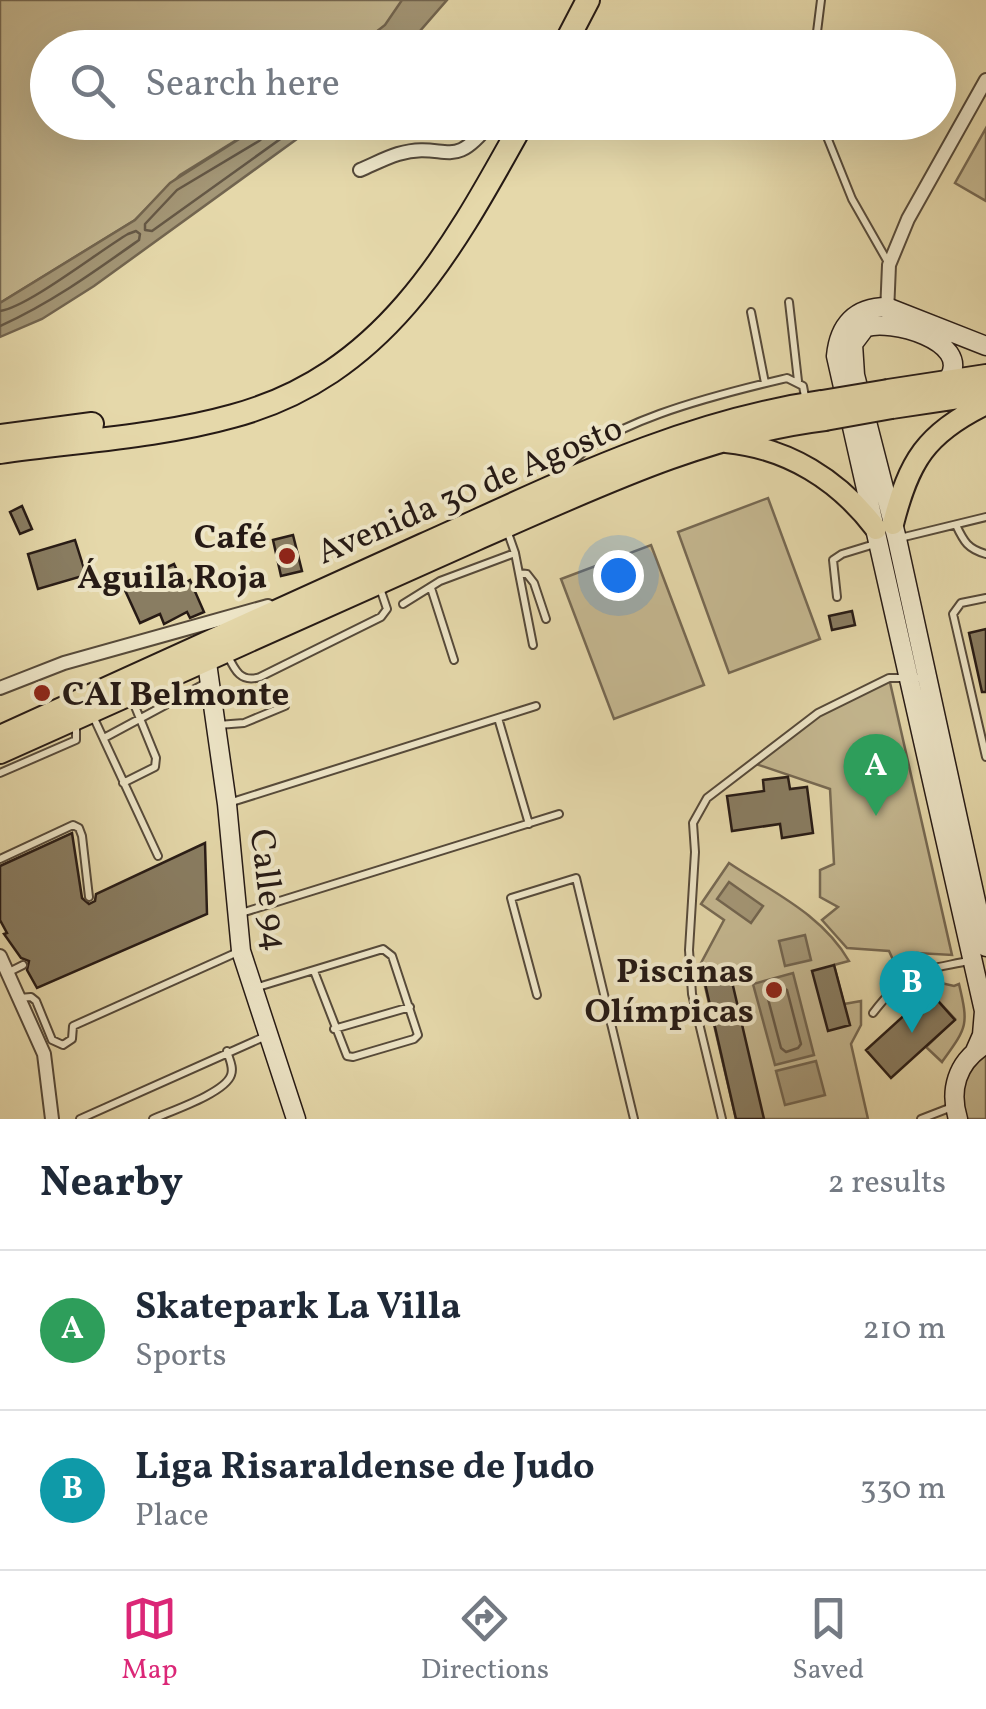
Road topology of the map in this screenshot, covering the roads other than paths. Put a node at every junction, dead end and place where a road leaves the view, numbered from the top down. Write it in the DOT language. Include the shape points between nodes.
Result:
graph roads {
  1 [pos="821,0"];
  2 [pos="582,9"];
  3 [pos="567,30"];
  4 [pos="817,30"];
  5 [pos="986,80"];
  6 [pos="956,131"];
  7 [pos="478,140"];
  8 [pos="499,140"];
  9 [pos="513,140"];
  10 [pos="828,140"];
  11 [pos="951,140"];
  12 [pos="360,170"];
  13 [pos="890,265"];
  14 [pos="789,302"];
  15 [pos="751,312"];
  16 [pos="887,316"];
  17 [pos="986,346"];
  18 [pos="986,374"];
  19 [pos="798,381"];
  20 [pos="942,382"];
  21 [pos="765,383"];
  22 [pos="986,394"];
  23 [pos="890,399"];
  24 [pos="986,404"];
  25 [pos="818,408"];
  26 [pos="0,436"];
  27 [pos="719,442"];
  28 [pos="0,452"];
  29 [pos="556,485"];
  30 [pos="986,518"];
  31 [pos="956,525"];
  32 [pos="506,527"];
  33 [pos="886,534"];
  34 [pos="516,553"];
  35 [pos="986,554"];
  36 [pos="431,560"];
  37 [pos="519,573"];
  38 [pos="440,581"];
  39 [pos="378,582"];
  40 [pos="431,588"];
  41 [pos="837,597"];
  42 [pos="300,598"];
  43 [pos="986,598"];
  44 [pos="403,604"];
  45 [pos="546,620"];
  46 [pos="533,645"];
  47 [pos="454,660"];
  48 [pos="214,666"];
  49 [pos="908,677"];
  50 [pos="928,678"];
  51 [pos="0,688"];
  52 [pos="130,696"];
  53 [pos="285,706"];
  54 [pos="536,706"];
  55 [pos="84,717"];
  56 [pos="140,717"];
  57 [pos="498,718"];
  58 [pos="216,725"];
  59 [pos="0,736"];
  60 [pos="104,738"];
  61 [pos="0,754"];
  62 [pos="986,757"];
  63 [pos="0,773"];
  64 [pos="123,783"];
  65 [pos="228,804"];
  66 [pos="559,814"];
  67 [pos="529,824"];
  68 [pos="158,856"];
  69 [pos="0,859"];
  70 [pos="89,897"];
  71 [pos="237,914"];
  72 [pos="981,914"];
  73 [pos="241,951"];
  74 [pos="979,953"];
  75 [pos="0,956"];
  76 [pos="22,965"];
  77 [pos="314,971"];
  78 [pos="8,972"];
  79 [pos="253,988"];
  80 [pos="537,996"];
  81 [pos="18,998"];
  82 [pos="410,1006"];
  83 [pos="873,1013"];
  84 [pos="334,1029"];
  85 [pos="269,1034"];
  86 [pos="981,1048"];
  87 [pos="227,1051"];
  88 [pos="957,1112"];
  89 [pos="52,1119"];
  90 [pos="80,1119"];
  91 [pos="153,1119"];
  92 [pos="296,1119"];
  93 [pos="634,1119"];
  94 [pos="722,1119"];
  95 [pos="921,1119"];
  1 -- 4 [label="lane"];
  2 -- 3 [label="highway"];
  5 -- 6 [label="street"];
  7 -- 12 [label="street" via="454,154 399,154"];
  8 -- 26 [label="highway" via="445,235 405,289 314,365 253,396 213,407"];
  9 -- 28 [label="highway" via="424,286 381,334 334,368 262,406 214,421"];
  10 -- 13 [label="lane"];
  11 -- 13 [label="street"];
  13 -- 16 [label="street"];
  14 -- 19 [label="lane"];
  15 -- 21 [label="lane"];
  16 -- 17 [label="street"];
  16 -- 20 [label="street" via="947,348 953,371"];
  16 -- 33 [label="street" via="871,307 855,314 844,325 836,356"];
  18 -- 20 [label="main road, Avenida 30 de Agosto"];
  19 -- 21 [label="lane"];
  19 -- 25 [label="lane"];
  20 -- 23 [label="main road, Avenida 30 de Agosto"];
  21 -- 29 [label="lane" via="686,403 602,440 566,466"];
  22 -- 23 [label="main road, Avenida 30 de Agosto"];
  23 -- 25 [label="main road, Avenida 30 de Agosto, bridge"];
  24 -- 33 [label="main road" via="943,430 912,465"];
  25 -- 27 [label="main road, Avenida 30 de Agosto"];
  25 -- 29 [label="main road, Avenida 30 de Agosto" via="714,422"];
  27 -- 32 [label="main road, Avenida 30 de Agosto"];
  27 -- 33 [label="main road" via="800,463"];
  29 -- 42 [label="main road, Avenida 30 de Agosto"];
  30 -- 31 [label="lane"];
  31 -- 33 [label="lane"];
  31 -- 35 [label="lane" via="972,550"];
  32 -- 34 [label="lane"];
  32 -- 36 [label="main road, Avenida 30 de Agosto"];
  33 -- 41 [label="lane" via="833,560"];
  33 -- 49 [label="street"];
  33 -- 50 [label="street"];
  34 -- 37 [label="lane"];
  34 -- 38 [label="lane"];
  36 -- 38 [label="lane"];
  36 -- 39 [label="main road, Avenida 30 de Agosto"];
  37 -- 45 [label="lane" via="534,582"];
  37 -- 46 [label="lane"];
  38 -- 40 [label="lane"];
  39 -- 48 [label="main road, Avenida 30 de Agosto"];
  39 -- 48 [label="lane" via="387,609 382,618 260,677 249,680"];
  40 -- 44 [label="lane"];
  40 -- 47 [label="lane"];
  42 -- 51 [label="street" via="64,663"];
  42 -- 59 [label="main road, Avenida 30 de Agosto"];
  43 -- 62 [label="lane" via="961,604 953,614"];
  48 -- 52 [label="main road, Avenida 30 de Agosto"];
  48 -- 56 [label="lane"];
  48 -- 58 [label="street, Calle 94"];
  49 -- 50 [label="lane"];
  49 -- 74 [label="street"];
  49 -- 94 [label="lane" via="889,678 818,713 707,798 693,823 692,994"];
  50 -- 72 [label="street"];
  52 -- 55 [label="main road, Avenida 30 de Agosto"];
  52 -- 56 [label="lane"];
  53 -- 58 [label="lane" via="244,724"];
  54 -- 57 [label="lane"];
  55 -- 60 [label="lane"];
  55 -- 61 [label="main road, Avenida 30 de Agosto"];
  55 -- 63 [label="lane" via="76,740"];
  56 -- 60 [label="lane"];
  56 -- 64 [label="lane" via="155,767"];
  57 -- 65 [label="lane"];
  57 -- 67 [label="lane"];
  58 -- 65 [label="street, Calle 94"];
  60 -- 64 [label="lane"];
  64 -- 68 [label="lane"];
  65 -- 71 [label="street, Calle 94"];
  66 -- 67 [label="lane"];
  67 -- 71 [label="lane"];
  69 -- 70 [label="lane" via="73,825 82,836"];
  71 -- 73 [label="street, Calle 94"];
  72 -- 74 [label="street"];
  73 -- 79 [label="street, Calle 94"];
  73 -- 81 [label="lane" via="73,1026 72,1039 62,1045 52,1040 36,1000"];
  74 -- 83 [label="lane" via="905,976"];
  74 -- 86 [label="street"];
  75 -- 78 [label="street"];
  76 -- 78 [label="lane"];
  77 -- 79 [label="lane"];
  77 -- 82 [label="lane" via="383,949"];
  77 -- 84 [label="lane"];
  78 -- 81 [label="street"];
  79 -- 85 [label="street, Calle 94"];
  80 -- 93 [label="lane" via="511,898 576,878"];
  81 -- 89 [label="street" via="44,1054"];
  82 -- 84 [label="lane"];
  82 -- 84 [label="lane" via="419,1031 414,1039 354,1057 346,1056"];
  85 -- 87 [label="lane"];
  85 -- 92 [label="street, Calle 94"];
  86 -- 88 [label="street" via="956,1078"];
  87 -- 90 [label="lane"];
  87 -- 91 [label="lane" via="231,1078 219,1090"];
  88 -- 95 [label="lane"];
}
